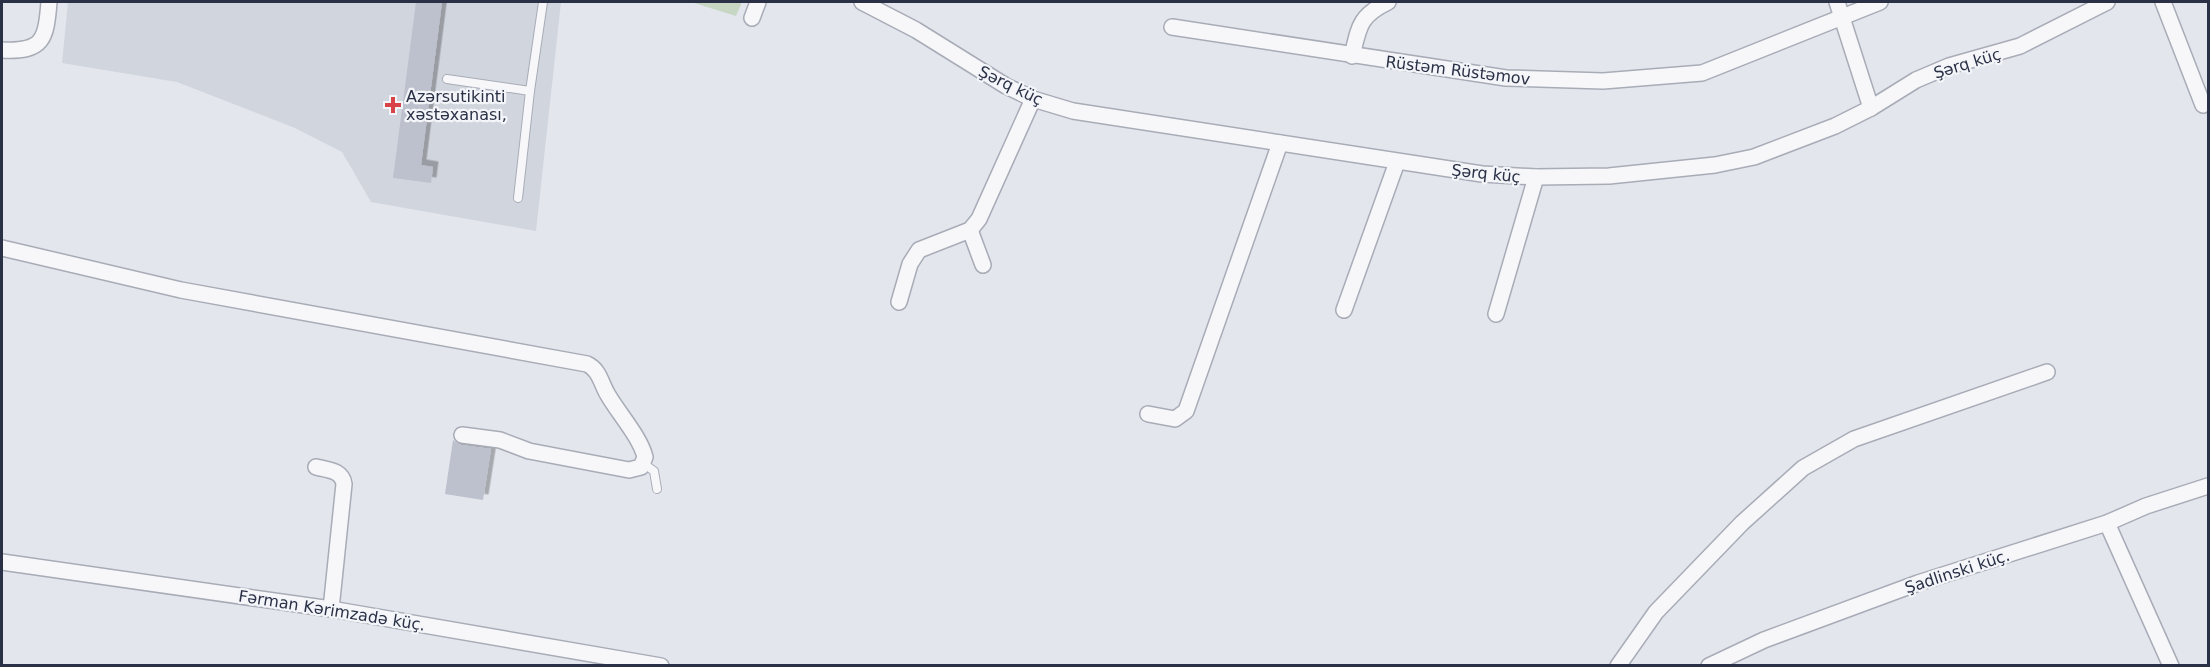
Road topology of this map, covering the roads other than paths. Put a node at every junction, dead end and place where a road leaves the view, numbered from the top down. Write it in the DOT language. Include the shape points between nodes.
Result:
graph roads {
  1 [pos="50,2"];
  2 [pos="543,2"];
  3 [pos="758,2"];
  4 [pos="862,2"];
  5 [pos="1388,2"];
  6 [pos="1837,2"];
  7 [pos="1880,2"];
  8 [pos="2107,2"];
  9 [pos="2163,2"];
  10 [pos="1842,16"];
  11 [pos="752,18"];
  12 [pos="1172,27"];
  13 [pos="2,50"];
  14 [pos="1352,56"];
  15 [pos="447,79"];
  16 [pos="530,90"];
  17 [pos="1033,99"];
  18 [pos="2204,105"];
  19 [pos="1871,108"];
  20 [pos="1280,143"];
  21 [pos="1397,162"];
  22 [pos="1536,177"];
  23 [pos="518,198"];
  24 [pos="970,230"];
  25 [pos="2,248"];
  26 [pos="983,265"];
  27 [pos="899,302"];
  28 [pos="1344,310"];
  29 [pos="1496,314"];
  30 [pos="2047,372"];
  31 [pos="1148,414"];
  32 [pos="462,435"];
  33 [pos="644,464"];
  34 [pos="316,467"];
  35 [pos="2208,486"];
  36 [pos="657,489"];
  37 [pos="2107,522"];
  38 [pos="2,562"];
  39 [pos="331,609"];
  40 [pos="661,666"];
  41 [pos="1618,666"];
  42 [pos="1709,666"];
  43 [pos="2170,666"];
  1 -- 13 [label="street" via="43,37 34,47"];
  2 -- 16 [label="lane"];
  3 -- 11 [label="street"];
  4 -- 17 [label="street, Şərq küç"];
  5 -- 14 [label="street" via="1371,10 1359,26"];
  6 -- 10 [label="street"];
  7 -- 10 [label="street, Rüstəm Rüstəmov"];
  8 -- 19 [label="street, Şərq küç" via="2020,46 1916,80"];
  9 -- 18 [label="street"];
  10 -- 14 [label="street, Rüstəm Rüstəmov" via="1702,74 1603,81 1506,78"];
  10 -- 19 [label="street"];
  12 -- 14 [label="street, Rüstəm Rüstəmov"];
  15 -- 16 [label="lane"];
  16 -- 23 [label="lane"];
  17 -- 20 [label="street, Şərq küç" via="1073,111"];
  17 -- 24 [label="street" via="979,219"];
  19 -- 22 [label="street, Şərq küç" via="1754,158 1609,176"];
  20 -- 21 [label="street, Şərq küç"];
  20 -- 31 [label="street" via="1186,411 1175,419"];
  21 -- 22 [label="street, Şərq küç"];
  21 -- 28 [label="street"];
  22 -- 29 [label="street"];
  24 -- 26 [label="street"];
  24 -- 27 [label="street" via="919,249 910,264"];
  25 -- 33 [label="street" via="181,290 587,364 598,372 606,393 644,451"];
  30 -- 41 [label="street" via="1854,439 1803,468 1742,523 1656,612"];
  32 -- 33 [label="street" via="629,470"];
  33 -- 36 [label="lane" via="654,471"];
  34 -- 39 [label="street" via="338,473 344,484"];
  35 -- 37 [label="street, Şadlinski küç."];
  37 -- 42 [label="street, Şadlinski küç." via="1918,583 1764,640"];
  37 -- 43 [label="street"];
  38 -- 39 [label="street, Fərman Kərimzadə küç."];
  39 -- 40 [label="street, Fərman Kərimzadə küç."];
}
